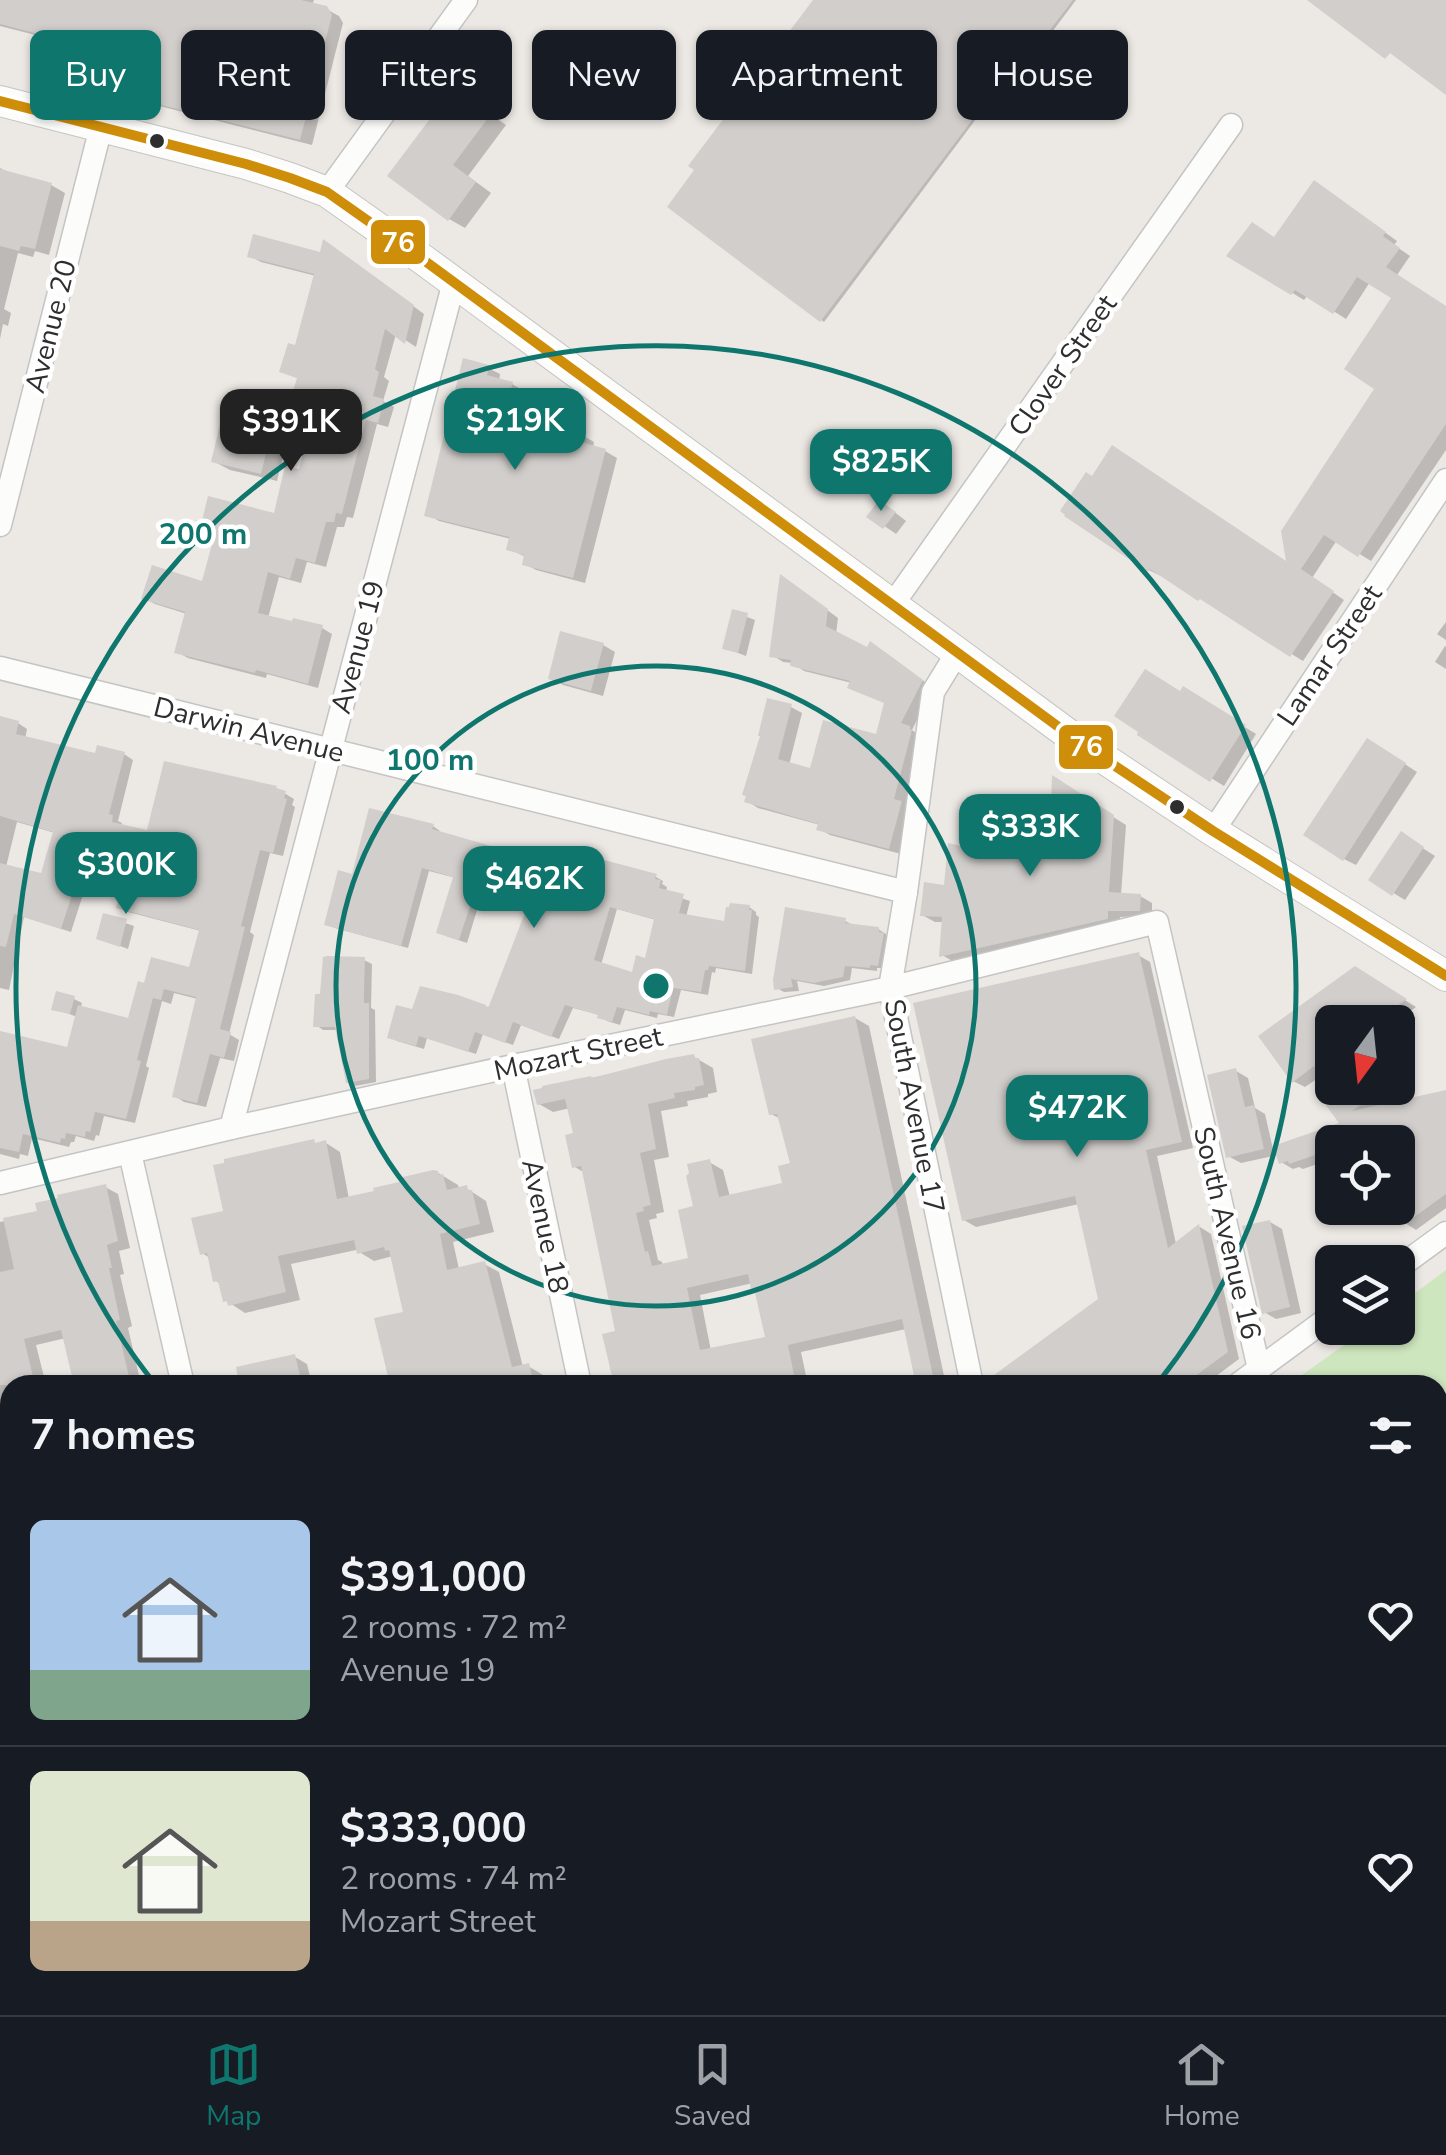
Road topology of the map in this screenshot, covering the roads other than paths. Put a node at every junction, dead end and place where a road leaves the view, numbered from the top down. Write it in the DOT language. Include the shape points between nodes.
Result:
graph roads {
  1 [pos="466,0"];
  2 [pos="0,101"];
  3 [pos="1230,125"];
  4 [pos="101,127"];
  5 [pos="328,192"];
  6 [pos="454,282"];
  7 [pos="1446,480"];
  8 [pos="0,524"];
  9 [pos="893,604"];
  10 [pos="958,653"];
  11 [pos="0,668"];
  12 [pos="330,749"];
  13 [pos="1213,831"];
  14 [pos="906,892"];
  15 [pos="1156,922"];
  16 [pos="1446,976"];
  17 [pos="890,988"];
  18 [pos="513,1066"];
  19 [pos="231,1128"];
  20 [pos="130,1153"];
  21 [pos="0,1183"];
  22 [pos="1446,1233"];
  23 [pos="1415,1256"];
  24 [pos="1315,1328"];
  25 [pos="1258,1369"];
  26 [pos="181,1375"];
  27 [pos="578,1375"];
  28 [pos="970,1375"];
  29 [pos="1250,1375"];
  1 -- 5 [label="street"];
  2 -- 4 [label="main road"];
  3 -- 9 [label="street, Clover Street"];
  4 -- 5 [label="main road"];
  4 -- 8 [label="street, Avenue 20"];
  5 -- 6 [label="main road"];
  6 -- 9 [label="main road"];
  6 -- 12 [label="street, Avenue 19"];
  7 -- 13 [label="street, Lamar Street"];
  9 -- 10 [label="main road"];
  10 -- 13 [label="main road"];
  10 -- 14 [label="street, South Avenue 17" via="933,692"];
  11 -- 12 [label="street, Darwin Avenue"];
  12 -- 14 [label="street, Darwin Avenue"];
  12 -- 19 [label="street, Avenue 19"];
  13 -- 16 [label="main road"];
  14 -- 17 [label="street, South Avenue 17"];
  15 -- 17 [label="street, Mozart Street"];
  15 -- 25 [label="street, South Avenue 16"];
  17 -- 18 [label="street, Mozart Street"];
  17 -- 28 [label="street, South Avenue 17"];
  18 -- 19 [label="street, Mozart Street"];
  18 -- 27 [label="street, Avenue 18"];
  19 -- 20 [label="street, Mozart Street"];
  20 -- 21 [label="street, Mozart Street"];
  20 -- 26 [label="street"];
  22 -- 23 [label="street"];
  24 -- 25 [label="street"];
  25 -- 29 [label="street"];
}
